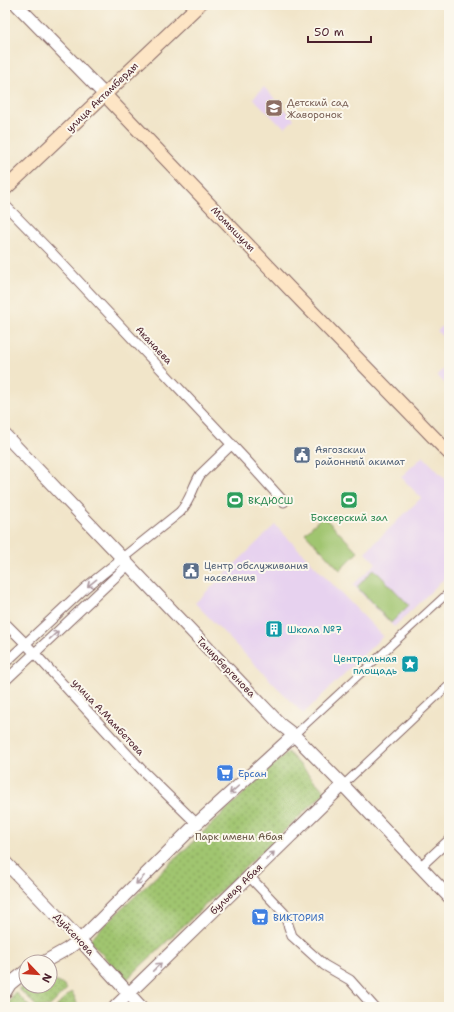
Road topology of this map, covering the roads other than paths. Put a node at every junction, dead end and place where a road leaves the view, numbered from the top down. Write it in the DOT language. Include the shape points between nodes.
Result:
graph roads {
  1 [pos="17,5"];
  2 [pos="195,6"];
  3 [pos="105,95"];
  4 [pos="5,190"];
  5 [pos="5,205"];
  6 [pos="5,435"];
  7 [pos="232,444"];
  8 [pos="449,453"];
  9 [pos="284,502"];
  10 [pos="125,562"];
  11 [pos="449,592"];
  12 [pos="5,623"];
  13 [pos="25,643"];
  14 [pos="34,653"];
  15 [pos="5,663"];
  16 [pos="5,681"];
  17 [pos="449,685"];
  18 [pos="294,735"];
  19 [pos="343,785"];
  20 [pos="197,824"];
  21 [pos="449,840"];
  22 [pos="5,862"];
  23 [pos="420,867"];
  24 [pos="248,876"];
  25 [pos="449,897"];
  26 [pos="80,940"];
  27 [pos="58,954"];
  28 [pos="18,978"];
  29 [pos="5,992"];
  30 [pos="129,994"];
  31 [pos="115,1007"];
  32 [pos="141,1007"];
  33 [pos="374,1007"];
  1 -- 3 [label="street, Момышулы"];
  2 -- 3 [label="main road, улица Актамберды"];
  3 -- 4 [label="main road, улица Актамберды"];
  3 -- 8 [label="main road, Момышулы"];
  5 -- 7 [label="street, Аканаева"];
  6 -- 10 [label="street, Танирбергенова"];
  7 -- 9 [label="street, Аканаева"];
  7 -- 10 [label="street" via="200,475 188,502 180,512"];
  10 -- 13 [label="street, one-way" via="85,588"];
  14 -- 10 [label="street, one-way"];
  10 -- 18 [label="street, Танирбергенова" via="281,725"];
  11 -- 18 [label="street"];
  12 -- 13 [label="street, улица А.Мамбетова"];
  13 -- 14 [label="street, улица А.Мамбетова"];
  13 -- 15 [label="street"];
  14 -- 16 [label="street"];
  14 -- 20 [label="street, улица А.Мамбетова" via="142,770"];
  17 -- 19 [label="street"];
  18 -- 19 [label="street, Танирбергенова"];
  18 -- 20 [label="street, one-way"];
  19 -- 23 [label="street, Танирбергенова"];
  24 -- 19 [label="street, бульвар Абая, one-way"];
  20 -- 26 [label="street, one-way"];
  21 -- 23 [label="street"];
  22 -- 26 [label="street, Дуйсенова"];
  23 -- 25 [label="street, Танирбергенова"];
  30 -- 24 [label="street, бульвар Абая, one-way"];
  24 -- 33 [label="street" via="284,913 292,936 324,965 350,980"];
  26 -- 27 [label="street"];
  26 -- 30 [label="street, Дуйсенова"];
  28 -- 29 [label="street"];
  30 -- 31 [label="street"];
  30 -- 32 [label="street, Дуйсенова"];
}
